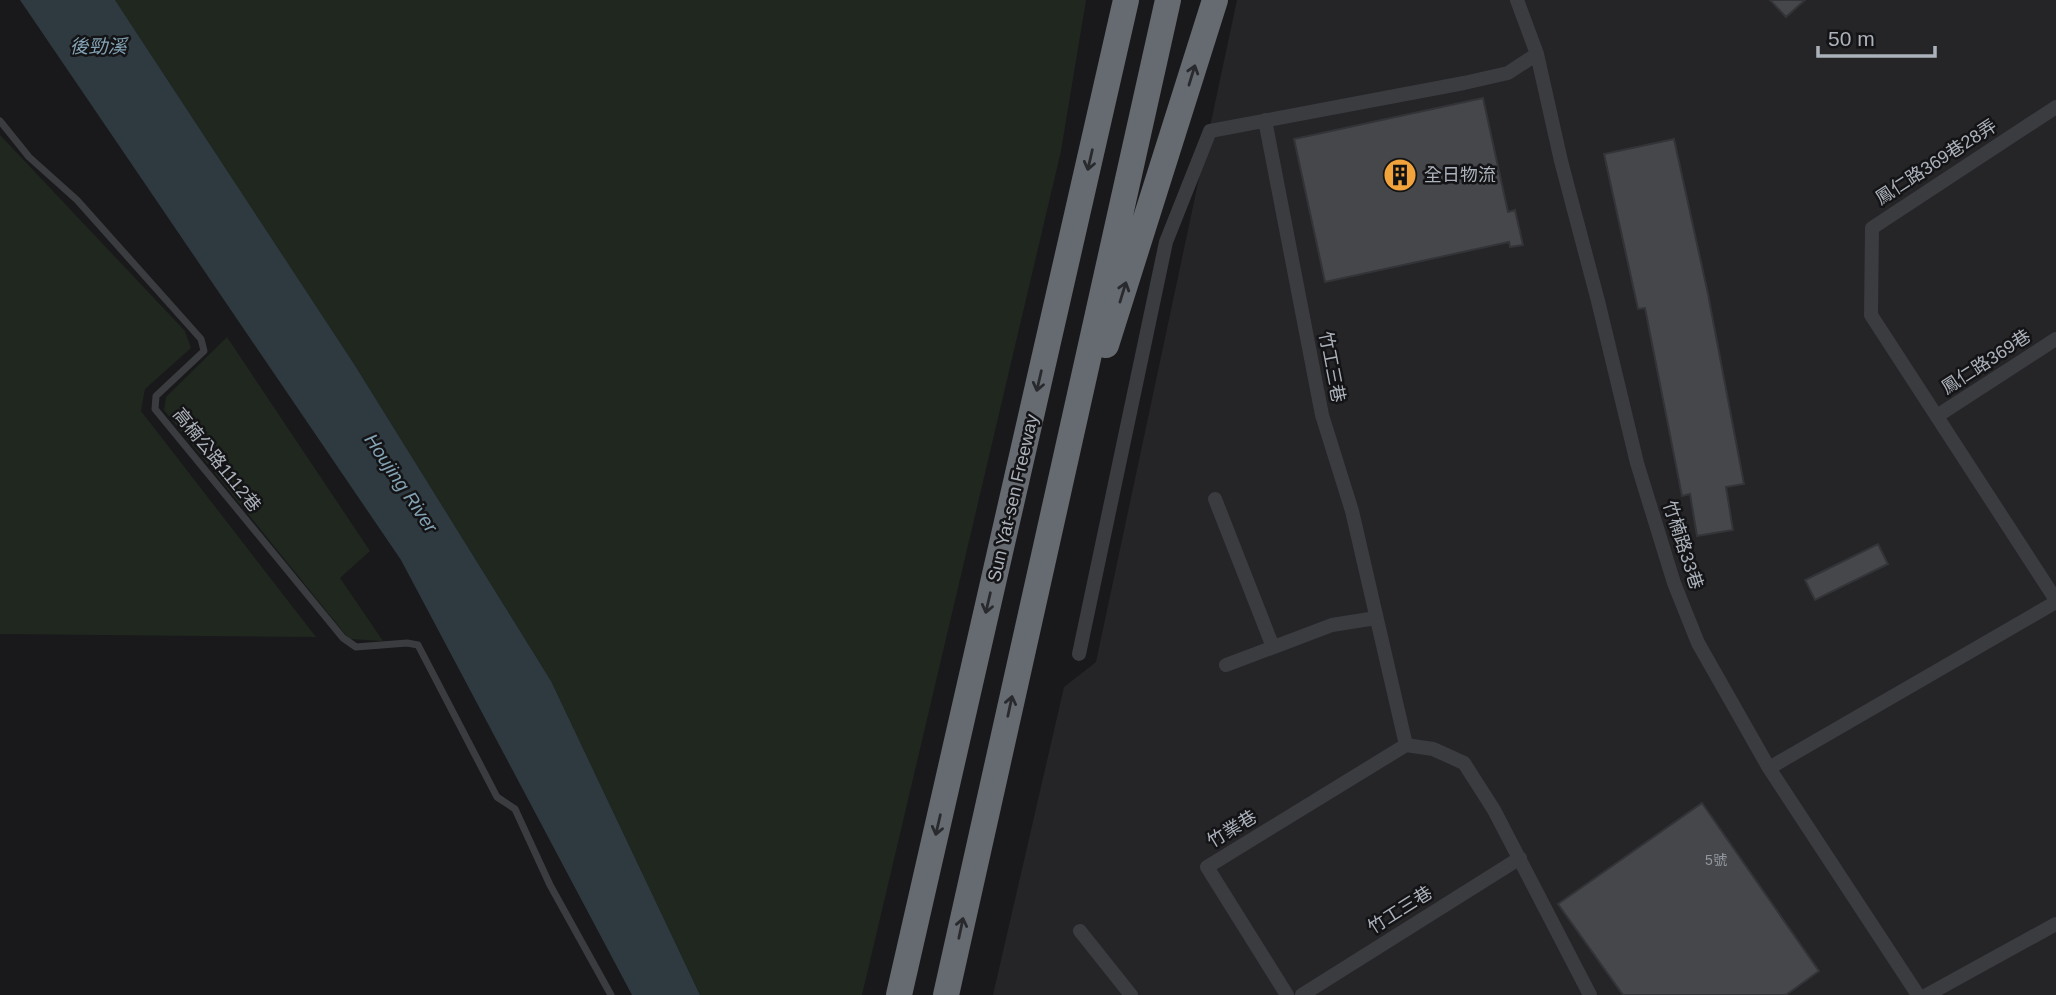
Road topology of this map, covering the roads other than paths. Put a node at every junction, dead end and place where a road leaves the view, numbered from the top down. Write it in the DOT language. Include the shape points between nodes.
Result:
graph roads {
  1 [pos="1118,0"];
  2 [pos="1126,0"];
  3 [pos="1168,0"];
  4 [pos="1215,0"];
  5 [pos="1517,0"];
  6 [pos="1536,54"];
  7 [pos="1105,93"];
  8 [pos="2056,107"];
  9 [pos="1265,120"];
  10 [pos="0,121"];
  11 [pos="2056,339"];
  12 [pos="1937,416"];
  13 [pos="1215,499"];
  14 [pos="1045,544"];
  15 [pos="2056,601"];
  16 [pos="1376,618"];
  17 [pos="1273,648"];
  18 [pos="1079,654"];
  19 [pos="1226,665"];
  20 [pos="1406,745"];
  21 [pos="1769,768"];
  22 [pos="1520,858"];
  23 [pos="2056,924"];
  24 [pos="1080,931"];
  25 [pos="611,995"];
  26 [pos="899,995"];
  27 [pos="946,995"];
  28 [pos="1131,995"];
  29 [pos="1287,995"];
  30 [pos="1302,995"];
  31 [pos="1590,995"];
  32 [pos="1918,995"];
  33 [pos="1927,995"];
  1 -- 7 [label="highway"];
  2 -- 7 [label="highway, Sun Yat-sen Freeway"];
  3 -- 14 [label="highway"];
  14 -- 4 [label="highway, one-way"];
  5 -- 6 [label="street, 竹楠路33巷"];
  6 -- 9 [label="street" via="1508,73"];
  6 -- 21 [label="street, 竹楠路33巷" via="1637,463 1674,583 1698,643"];
  7 -- 26 [label="highway, Sun Yat-sen Freeway, one-way"];
  8 -- 12 [label="street, 鳳仁路369巷28弄" via="1872,228 1871,315"];
  9 -- 16 [label="street, 竹工三巷" via="1322,415 1352,511"];
  9 -- 18 [label="street" via="1210,131 1166,242"];
  10 -- 25 [label="lane, 高楠公路1112巷" via="201,338 204,351 156,396 155,409 343,638 356,647 418,645 497,797 515,809 550,885"];
  11 -- 12 [label="street, 鳳仁路369巷"];
  12 -- 15 [label="street"];
  13 -- 17 [label="street"];
  27 -- 14 [label="highway, one-way"];
  15 -- 21 [label="street"];
  16 -- 17 [label="street" via="1332,625"];
  16 -- 20 [label="street, 竹工三巷"];
  17 -- 19 [label="street"];
  20 -- 22 [label="street" via="1433,749 1464,763"];
  20 -- 29 [label="street, 竹業巷" via="1207,867"];
  21 -- 32 [label="street, 竹楠路33巷"];
  22 -- 30 [label="street, 竹工三巷"];
  22 -- 31 [label="street"];
  23 -- 33 [label="street"];
  24 -- 28 [label="street"];
}
